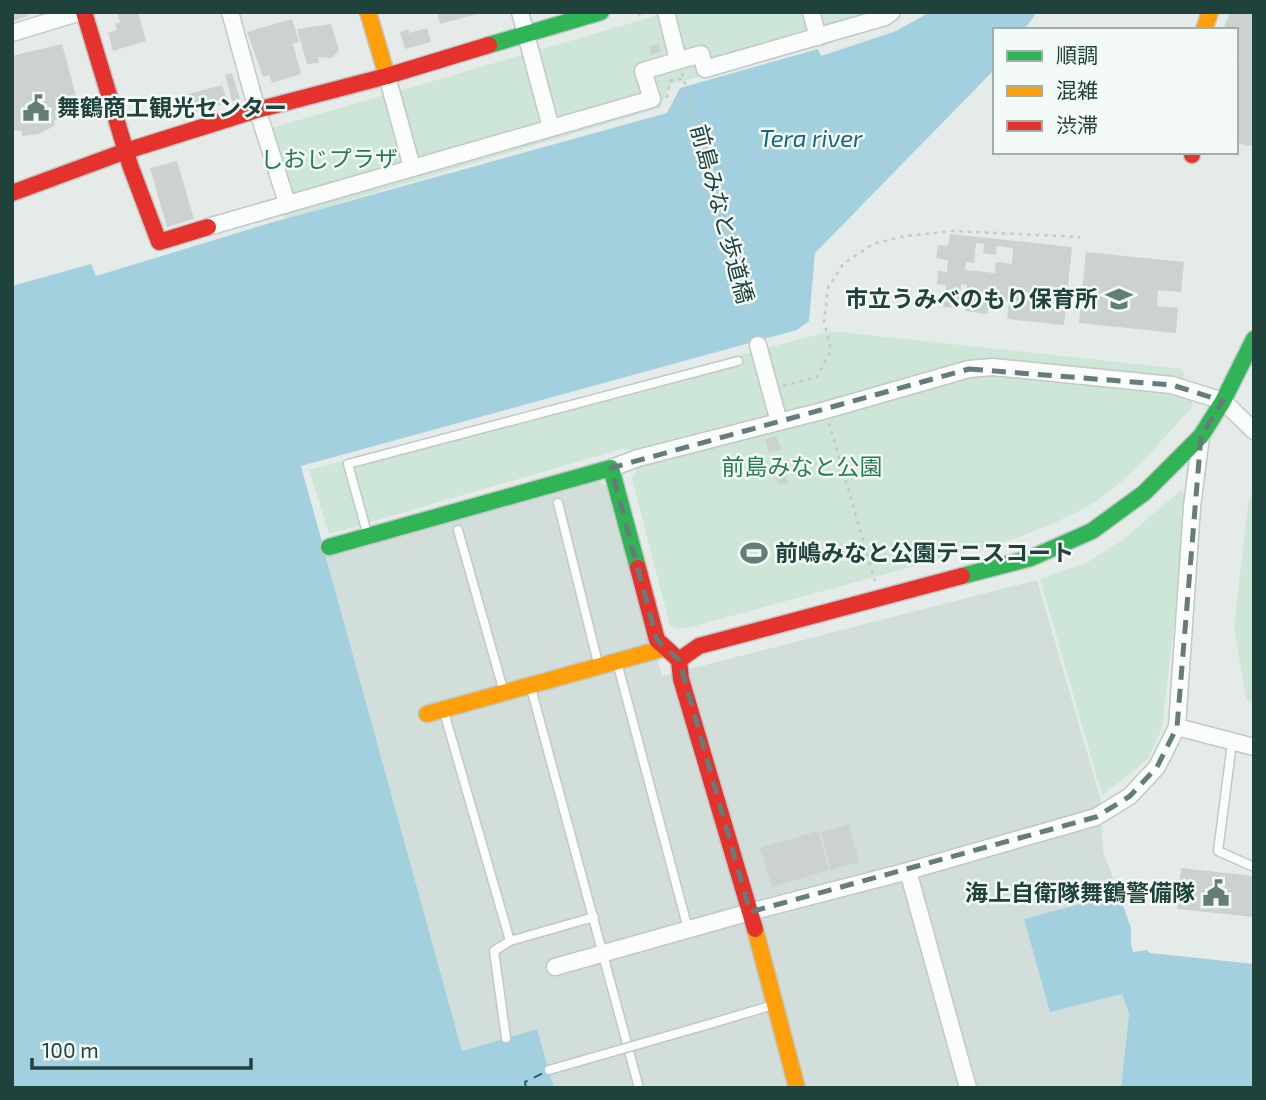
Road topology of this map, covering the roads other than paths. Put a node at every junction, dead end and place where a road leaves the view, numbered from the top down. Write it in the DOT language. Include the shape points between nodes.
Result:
graph roads {
  1 [pos="82,12"];
  2 [pos="230,12"];
  3 [pos="368,12"];
  4 [pos="520,12"];
  5 [pos="601,12"];
  6 [pos="666,12"];
  7 [pos="811,12"];
  8 [pos="892,12"];
  9 [pos="12,33"];
  10 [pos="527,34"];
  11 [pos="818,37"];
  12 [pos="678,60"];
  13 [pos="387,76"];
  14 [pos="257,110"];
  15 [pos="551,128"];
  16 [pos="126,151"];
  17 [pos="412,167"];
  18 [pos="12,192"];
  19 [pos="287,203"];
  20 [pos="1254,340"];
  21 [pos="758,345"];
  22 [pos="738,361"];
  23 [pos="1223,401"];
  24 [pos="779,422"];
  25 [pos="1254,430"];
  26 [pos="1201,436"];
  27 [pos="611,468"];
  28 [pos="558,503"];
  29 [pos="458,530"];
  30 [pos="368,536"];
  31 [pos="329,547"];
  32 [pos="665,648"];
  33 [pos="679,660"];
  34 [pos="617,661"];
  35 [pos="598,666"];
  36 [pos="531,685"];
  37 [pos="504,692"];
  38 [pos="435,711"];
  39 [pos="1177,727"];
  40 [pos="1232,743"];
  41 [pos="1254,747"];
  42 [pos="1254,867"];
  43 [pos="908,872"];
  44 [pos="750,912"];
  45 [pos="594,917"];
  46 [pos="688,929"];
  47 [pos="510,941"];
  48 [pos="604,953"];
  49 [pos="555,967"];
  50 [pos="774,1004"];
  51 [pos="506,1038"];
  52 [pos="549,1070"];
  53 [pos="639,1088"];
  54 [pos="797,1088"];
  55 [pos="968,1088"];
  1 -- 9 [label="street"];
  1 -- 16 [label="street"];
  2 -- 14 [label="street"];
  3 -- 13 [label="street"];
  4 -- 10 [label="street"];
  5 -- 10 [label="street"];
  6 -- 12 [label="street"];
  7 -- 11 [label="street"];
  8 -- 11 [label="street"];
  10 -- 13 [label="street"];
  10 -- 15 [label="street"];
  11 -- 12 [label="street" via="705,69 701,54"];
  12 -- 15 [label="street" via="643,71 652,99"];
  13 -- 14 [label="street"];
  13 -- 17 [label="street"];
  14 -- 16 [label="street"];
  14 -- 19 [label="street"];
  15 -- 17 [label="street"];
  16 -- 18 [label="street"];
  16 -- 19 [label="street" via="159,242"];
  17 -- 19 [label="street"];
  20 -- 23 [label="street"];
  21 -- 24 [label="street"];
  22 -- 30 [label="lane" via="348,464"];
  23 -- 24 [label="street" via="1172,385 993,367 969,369"];
  23 -- 25 [label="street"];
  23 -- 26 [label="street"];
  24 -- 27 [label="street"];
  26 -- 33 [label="street" via="1144,493 1092,531 1031,558 699,646"];
  26 -- 39 [label="street"];
  27 -- 30 [label="street"];
  27 -- 32 [label="street" via="657,640"];
  28 -- 35 [label="lane"];
  29 -- 37 [label="lane"];
  30 -- 31 [label="street"];
  32 -- 33 [label="street"];
  32 -- 34 [label="street"];
  33 -- 44 [label="street"];
  34 -- 35 [label="street"];
  34 -- 46 [label="lane"];
  35 -- 36 [label="street"];
  36 -- 37 [label="street"];
  36 -- 45 [label="lane"];
  37 -- 38 [label="street"];
  38 -- 47 [label="lane"];
  39 -- 40 [label="street"];
  39 -- 43 [label="street" via="1157,767 1130,796 1096,817"];
  40 -- 41 [label="street"];
  40 -- 42 [label="lane" via="1218,851"];
  43 -- 44 [label="street"];
  43 -- 55 [label="street"];
  44 -- 46 [label="street"];
  44 -- 50 [label="street"];
  45 -- 47 [label="lane"];
  45 -- 48 [label="lane"];
  46 -- 48 [label="street"];
  47 -- 51 [label="lane" via="494,951"];
  48 -- 49 [label="street"];
  48 -- 53 [label="lane"];
  50 -- 52 [label="lane, bridge"];
  50 -- 54 [label="street"];
}
